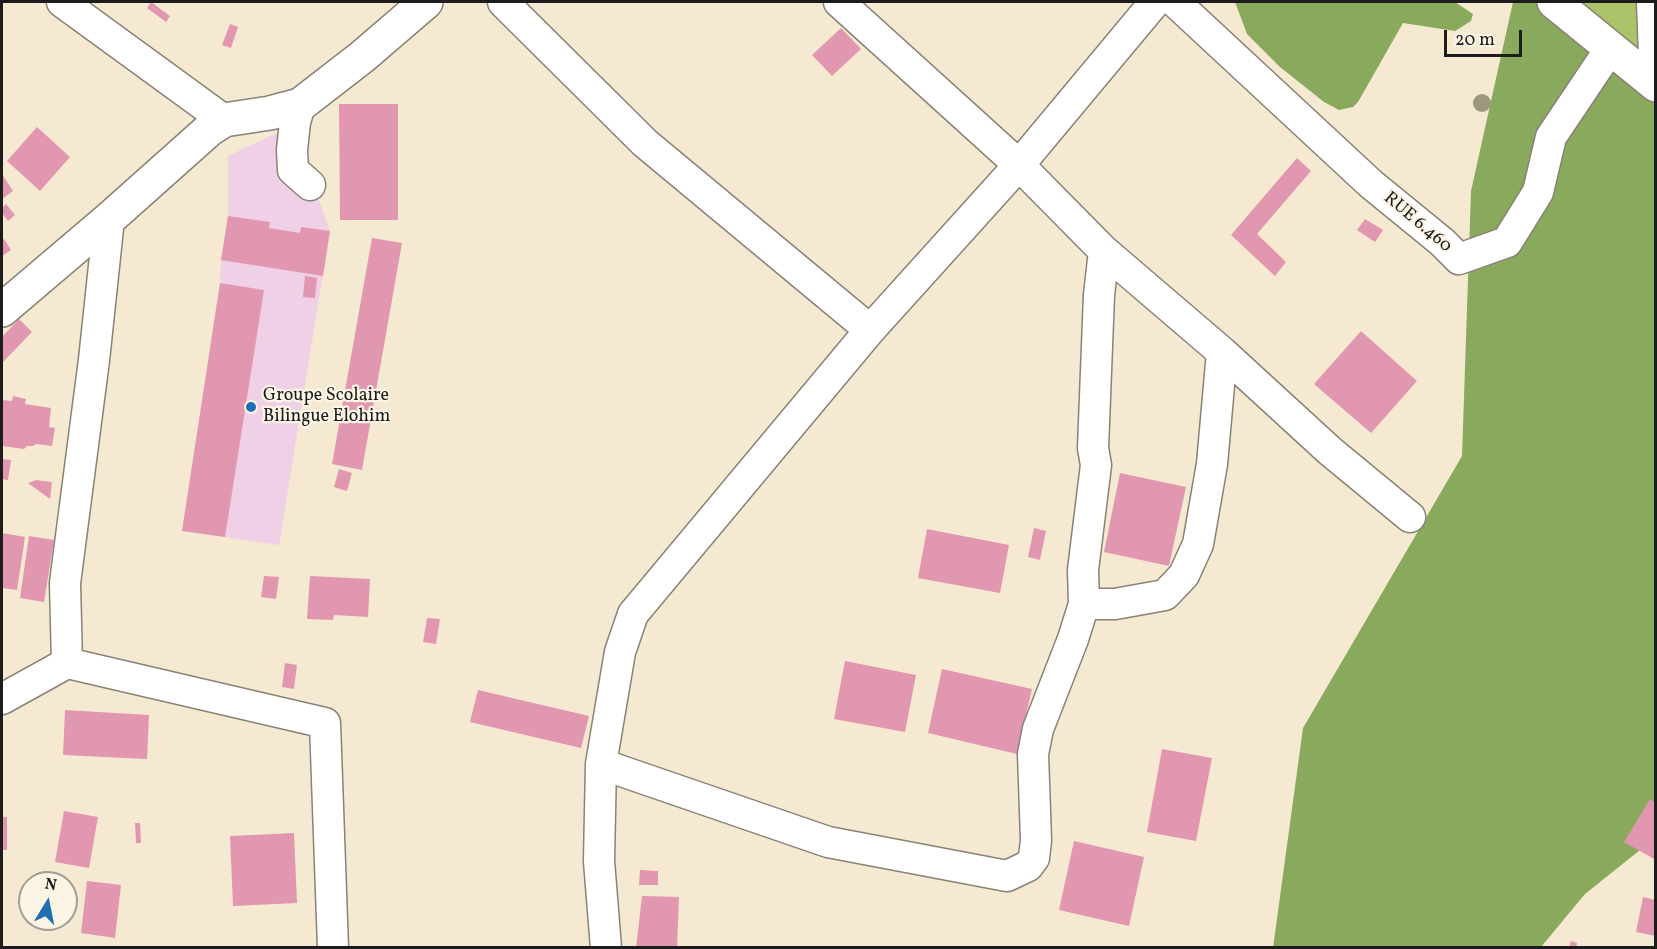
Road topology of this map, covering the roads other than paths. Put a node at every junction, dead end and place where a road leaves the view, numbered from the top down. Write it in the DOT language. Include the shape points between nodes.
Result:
graph roads {
  1 [pos="62,2"];
  2 [pos="426,2"];
  3 [pos="503,2"];
  4 [pos="839,2"];
  5 [pos="1155,2"];
  6 [pos="1175,2"];
  7 [pos="1554,2"];
  8 [pos="1652,2"];
  9 [pos="1610,49"];
  10 [pos="1655,84"];
  11 [pos="300,105"];
  12 [pos="224,120"];
  13 [pos="1018,165"];
  14 [pos="310,185"];
  15 [pos="109,219"];
  16 [pos="1104,251"];
  17 [pos="2,310"];
  18 [pos="870,330"];
  19 [pos="1222,352"];
  20 [pos="1410,517"];
  21 [pos="1084,604"];
  22 [pos="67,663"];
  23 [pos="2,699"];
  24 [pos="601,764"];
  25 [pos="333,948"];
  26 [pos="606,948"];
  1 -- 12 [label="street"];
  2 -- 11 [label="street"];
  3 -- 18 [label="street" via="645,143"];
  4 -- 13 [label="street"];
  5 -- 13 [label="street"];
  6 -- 9 [label="street, RUE 6.460" via="1371,184 1459,259 1507,242 1538,192 1551,137"];
  7 -- 9 [label="street"];
  8 -- 10 [label="street"];
  9 -- 10 [label="street"];
  11 -- 12 [label="street"];
  11 -- 14 [label="street" via="295,122 293,170"];
  12 -- 15 [label="street" via="190,145"];
  13 -- 16 [label="street"];
  13 -- 18 [label="street"];
  15 -- 17 [label="street"];
  15 -- 22 [label="street" via="65,583"];
  16 -- 19 [label="street"];
  16 -- 21 [label="street" via="1093,447 1096,465 1083,570"];
  18 -- 24 [label="street" via="633,615 620,652"];
  19 -- 20 [label="street" via="1330,451"];
  19 -- 21 [label="street" via="1212,464 1198,543 1184,575 1165,596 1115,604"];
  21 -- 24 [label="street" via="1034,746 1034,858 1028,866 1007,876 828,842"];
  22 -- 23 [label="street"];
  22 -- 25 [label="street" via="325,723"];
  24 -- 26 [label="street" via="599,861"];
}
